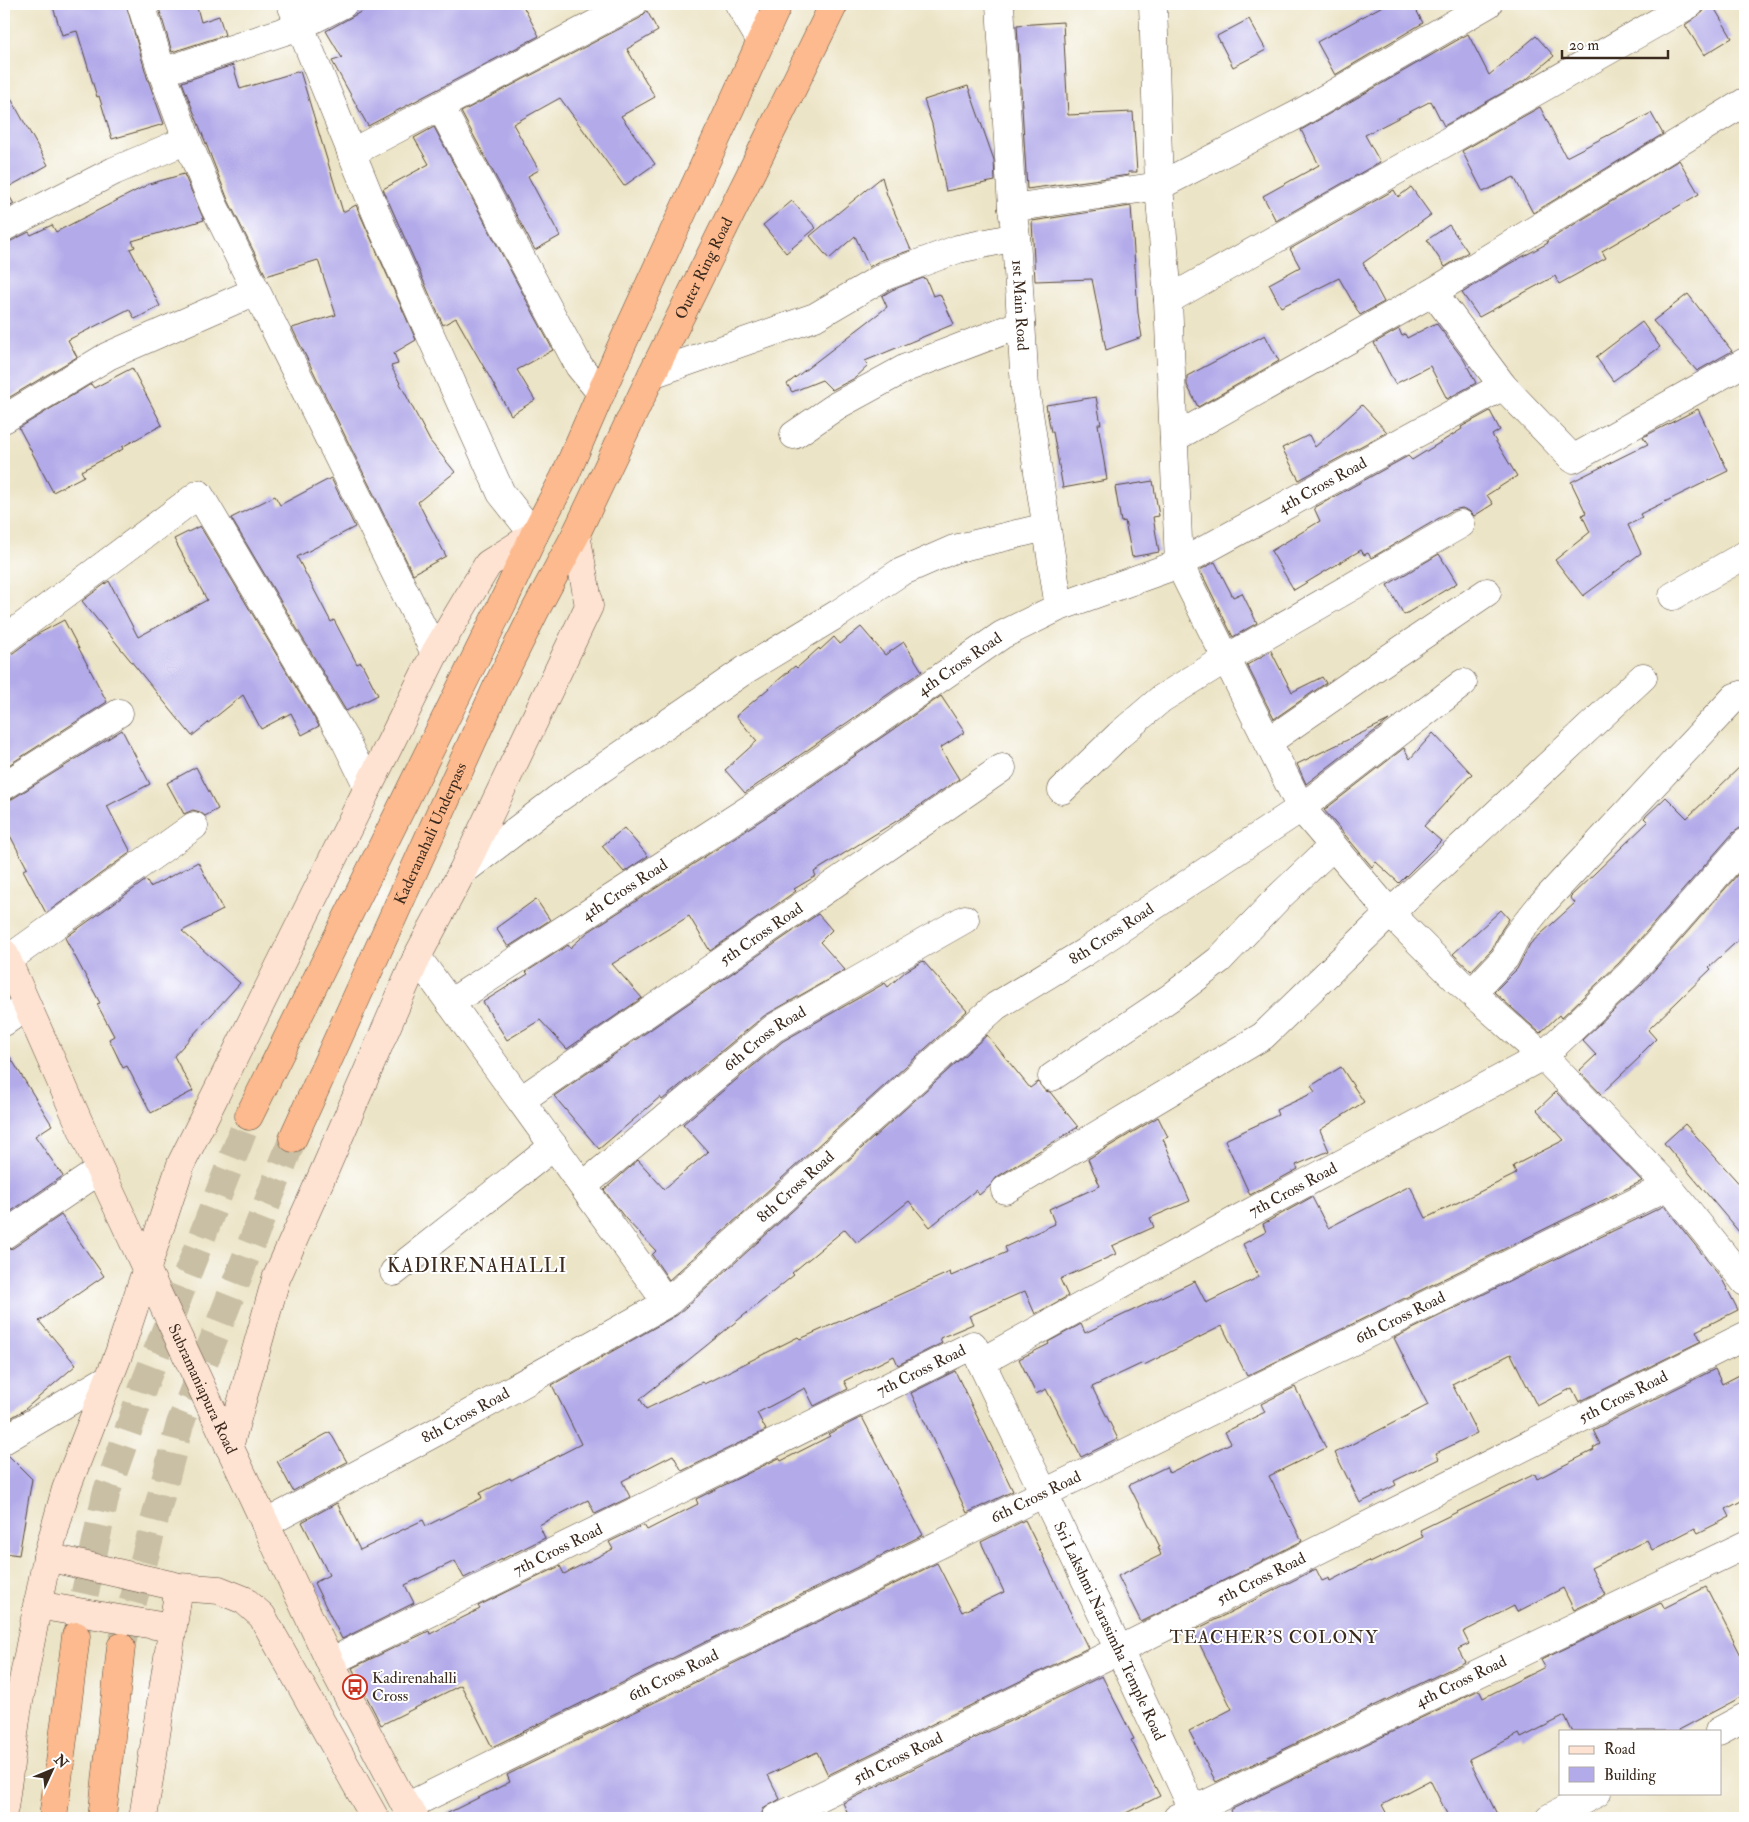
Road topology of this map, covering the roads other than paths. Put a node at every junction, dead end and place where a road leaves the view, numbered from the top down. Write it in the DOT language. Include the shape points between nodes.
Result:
graph roads {
  1 [pos="141,4"];
  2 [pos="343,4"];
  3 [pos="633,4"];
  4 [pos="739,4"];
  5 [pos="778,4"];
  6 [pos="834,4"];
  7 [pos="1000,4"];
  8 [pos="1153,4"];
  9 [pos="1488,4"];
  10 [pos="1690,4"];
  11 [pos="295,15"];
  12 [pos="761,41"];
  13 [pos="162,72"];
  14 [pos="1745,102"];
  15 [pos="440,106"];
  16 [pos="187,140"];
  17 [pos="351,153"];
  18 [pos="1160,186"];
  19 [pos="1012,208"];
  20 [pos="4,227"];
  21 [pos="1016,237"];
  22 [pos="256,291"];
  23 [pos="1432,292"];
  24 [pos="1168,300"];
  25 [pos="1021,324"];
  26 [pos="1745,362"];
  27 [pos="652,374"];
  28 [pos="1503,386"];
  29 [pos="601,393"];
  30 [pos="4,419"];
  31 [pos="794,435"];
  32 [pos="1174,438"];
  33 [pos="1461,524"];
  34 [pos="1046,527"];
  35 [pos="576,534"];
  36 [pos="534,535"];
  37 [pos="1745,555"];
  38 [pos="1179,564"];
  39 [pos="1487,592"];
  40 [pos="1673,596"];
  41 [pos="1059,607"];
  42 [pos="4,640"];
  43 [pos="435,653"];
  44 [pos="1226,658"];
  45 [pos="1643,677"];
  46 [pos="1462,683"];
  47 [pos="1745,694"];
  48 [pos="119,713"];
  49 [pos="1268,742"];
  50 [pos="1002,768"];
  51 [pos="4,786"];
  52 [pos="368,788"];
  53 [pos="1062,790"];
  54 [pos="1302,808"];
  55 [pos="194,826"];
  56 [pos="1745,843"];
  57 [pos="1333,846"];
  58 [pos="462,872"];
  59 [pos="1390,913"];
  60 [pos="965,919"];
  61 [pos="5,957"];
  62 [pos="416,957"];
  63 [pos="1472,994"];
  64 [pos="450,1003"];
  65 [pos="27,1006"];
  66 [pos="4,1022"];
  67 [pos="1543,1056"];
  68 [pos="1052,1077"];
  69 [pos="521,1100"];
  70 [pos="249,1116"];
  71 [pos="293,1138"];
  72 [pos="554,1146"];
  73 [pos="100,1170"];
  74 [pos="583,1186"];
  75 [pos="1668,1186"];
  76 [pos="1005,1190"];
  77 [pos="4,1235"];
  78 [pos="147,1272"];
  79 [pos="394,1272"];
  80 [pos="1745,1282"];
  81 [pos="667,1303"];
  82 [pos="1745,1336"];
  83 [pos="981,1362"];
  84 [pos="109,1378"];
  85 [pos="4,1440"];
  86 [pos="229,1447"];
  87 [pos="1044,1494"];
  88 [pos="265,1524"];
  89 [pos="1745,1545"];
  90 [pos="46,1557"];
  91 [pos="179,1587"];
  92 [pos="37,1605"];
  93 [pos="172,1628"];
  94 [pos="76,1636"];
  95 [pos="121,1647"];
  96 [pos="1119,1650"];
  97 [pos="330,1662"];
  98 [pos="10,1716"];
  99 [pos="1745,1717"];
  100 [pos="1721,1730"];
  101 [pos="1595,1794"];
  102 [pos="4,1808"];
  103 [pos="410,1812"];
  104 [pos="1189,1816"];
  105 [pos="53,1818"];
  106 [pos="102,1818"];
  107 [pos="143,1818"];
  108 [pos="375,1818"];
  109 [pos="776,1818"];
  110 [pos="1549,1818"];
  1 -- 13 [label="street"];
  2 -- 11 [label="street"];
  3 -- 15 [label="street"];
  4 -- 12 [label="street"];
  5 -- 12 [label="highway"];
  6 -- 27 [label="highway, Outer Ring Road"];
  7 -- 19 [label="street, 1st Main Road"];
  8 -- 18 [label="street"];
  9 -- 18 [label="street" via="1294,116"];
  10 -- 24 [label="street"];
  11 -- 13 [label="street"];
  11 -- 17 [label="street"];
  12 -- 29 [label="highway"];
  13 -- 16 [label="street"];
  14 -- 23 [label="street"];
  15 -- 17 [label="street"];
  15 -- 29 [label="street" via="579,366"];
  16 -- 20 [label="street" via="114,171"];
  16 -- 22 [label="street" via="214,206"];
  17 -- 36 [label="street" via="501,493"];
  18 -- 19 [label="street"];
  18 -- 24 [label="street"];
  19 -- 21 [label="street, 1st Main Road"];
  21 -- 25 [label="street, 1st Main Road"];
  21 -- 27 [label="street" via="958,249 885,276 815,316"];
  22 -- 30 [label="street" via="108,356"];
  22 -- 43 [label="street"];
  23 -- 28 [label="street"];
  23 -- 32 [label="street"];
  24 -- 32 [label="street"];
  25 -- 31 [label="street" via="906,368 838,405"];
  25 -- 34 [label="street, 1st Main Road" via="1025,388"];
  26 -- 28 [label="street" via="1573,459"];
  27 -- 35 [label="highway, Outer Ring Road"];
  28 -- 38 [label="street, 4th Cross Road"];
  29 -- 36 [label="highway" via="564,478"];
  32 -- 38 [label="street"];
  33 -- 44 [label="street"];
  34 -- 41 [label="street, 1st Main Road"];
  34 -- 58 [label="street" via="954,549 899,573 745,670 556,800"];
  35 -- 58 [label="street" via="589,606"];
  35 -- 71 [label="highway, Kaderanahali Underpass" via="496,689"];
  36 -- 43 [label="street" via="488,564"];
  36 -- 70 [label="highway" via="508,594"];
  37 -- 40 [label="street"];
  38 -- 41 [label="street, 4th Cross Road"];
  38 -- 44 [label="street"];
  39 -- 49 [label="street"];
  41 -- 64 [label="street, 4th Cross Road" via="1002,635 768,797"];
  42 -- 52 [label="street" via="199,494 345,740"];
  43 -- 52 [label="street"];
  44 -- 49 [label="street"];
  44 -- 53 [label="street" via="1161,699"];
  45 -- 59 [label="street"];
  46 -- 54 [label="street, 8th Cross Road"];
  47 -- 63 [label="street" via="1735,697 1541,905 1516,936 1505,958"];
  48 -- 51 [label="street"];
  49 -- 54 [label="street"];
  50 -- 69 [label="street, 5th Cross Road"];
  52 -- 78 [label="street" via="181,1164"];
  54 -- 57 [label="street"];
  54 -- 81 [label="street, 8th Cross Road" via="1085,952 996,1006"];
  55 -- 61 [label="street"];
  56 -- 67 [label="street, 7th Cross Road" via="1630,974"];
  57 -- 59 [label="street"];
  57 -- 68 [label="street" via="1219,960 1171,997"];
  58 -- 62 [label="street"];
  59 -- 63 [label="street"];
  59 -- 76 [label="street" via="1264,1036"];
  60 -- 74 [label="street, 6th Cross Road" via="774,1028"];
  61 -- 65 [label="street, Subramaniapura Road"];
  62 -- 64 [label="street"];
  62 -- 86 [label="street" via="276,1279"];
  63 -- 67 [label="street"];
  64 -- 69 [label="street"];
  65 -- 66 [label="street"];
  65 -- 73 [label="street, Subramaniapura Road"];
  67 -- 75 [label="street"];
  67 -- 83 [label="street, 7th Cross Road" via="1242,1217"];
  69 -- 72 [label="street"];
  72 -- 74 [label="street"];
  72 -- 79 [label="street"];
  73 -- 77 [label="street"];
  73 -- 78 [label="street, Subramaniapura Road"];
  74 -- 81 [label="street"];
  75 -- 80 [label="street"];
  75 -- 87 [label="street, 6th Cross Road"];
  78 -- 84 [label="street"];
  78 -- 86 [label="street, Subramaniapura Road"];
  81 -- 88 [label="street, 8th Cross Road"];
  82 -- 96 [label="street, 5th Cross Road"];
  83 -- 87 [label="street, Sri Lakshmi Narasimha Temple Road"];
  83 -- 97 [label="street, 7th Cross Road" via="973,1345"];
  84 -- 85 [label="street"];
  84 -- 90 [label="street" via="66,1489"];
  86 -- 88 [label="street, Subramaniapura Road"];
  87 -- 96 [label="street, Sri Lakshmi Narasimha Temple Road"];
  87 -- 103 [label="street, 6th Cross Road"];
  88 -- 97 [label="street, Subramaniapura Road"];
  89 -- 104 [label="street, 4th Cross Road"];
  90 -- 91 [label="street"];
  90 -- 92 [label="street"];
  91 -- 93 [label="street"];
  91 -- 108 [label="street" via="219,1590 244,1600 262,1616"];
  92 -- 93 [label="street"];
  92 -- 98 [label="street"];
  93 -- 107 [label="street"];
  94 -- 105 [label="highway"];
  95 -- 106 [label="highway"];
  96 -- 104 [label="street, Sri Lakshmi Narasimha Temple Road"];
  96 -- 109 [label="street, 5th Cross Road"];
  97 -- 103 [label="street, Subramaniapura Road"];
  98 -- 102 [label="street"];
  99 -- 100 [label="street"];
  101 -- 110 [label="street"];
}
